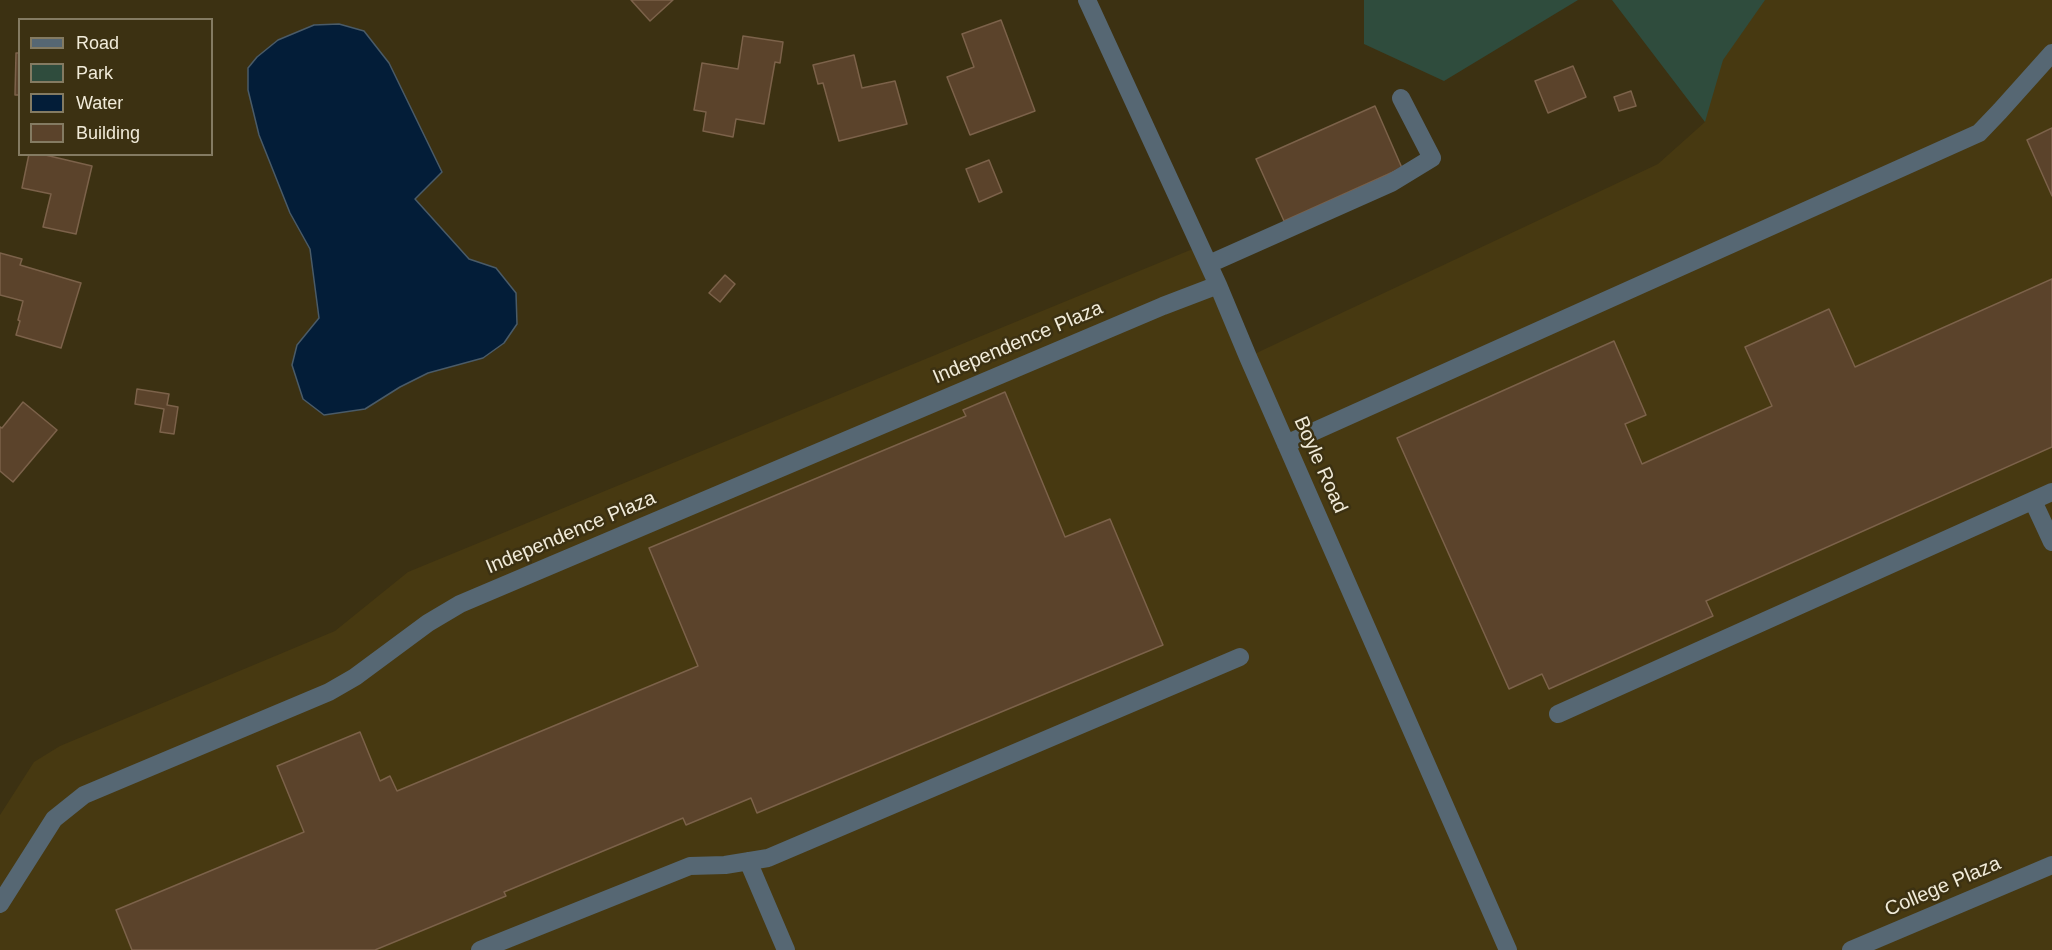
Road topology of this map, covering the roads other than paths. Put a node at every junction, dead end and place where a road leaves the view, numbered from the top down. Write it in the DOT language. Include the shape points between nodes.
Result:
graph roads {
  1 [pos="1087,0"];
  2 [pos="2052,53"];
  3 [pos="1401,98"];
  4 [pos="1209,264"];
  5 [pos="1218,285"];
  6 [pos="1287,444"];
  7 [pos="2052,492"];
  8 [pos="2033,501"];
  9 [pos="2052,543"];
  10 [pos="1240,657"];
  11 [pos="1558,714"];
  12 [pos="748,861"];
  13 [pos="2052,865"];
  14 [pos="0,904"];
  15 [pos="480,950"];
  16 [pos="786,950"];
  17 [pos="1508,950"];
  18 [pos="1851,950"];
  1 -- 4 [label="street, Boyle Road"];
  2 -- 6 [label="street" via="1978,133"];
  3 -- 4 [label="street" via="1432,158 1390,183"];
  4 -- 5 [label="street, Boyle Road"];
  5 -- 6 [label="street, Boyle Road"];
  5 -- 14 [label="street, Independence Plaza" via="460,604 329,692 84,795 54,819"];
  6 -- 17 [label="street, Boyle Road"];
  7 -- 8 [label="street"];
  8 -- 9 [label="street"];
  8 -- 11 [label="street"];
  10 -- 12 [label="street" via="768,858"];
  12 -- 15 [label="street" via="690,866"];
  12 -- 16 [label="street"];
  13 -- 18 [label="street, College Plaza"];
}
